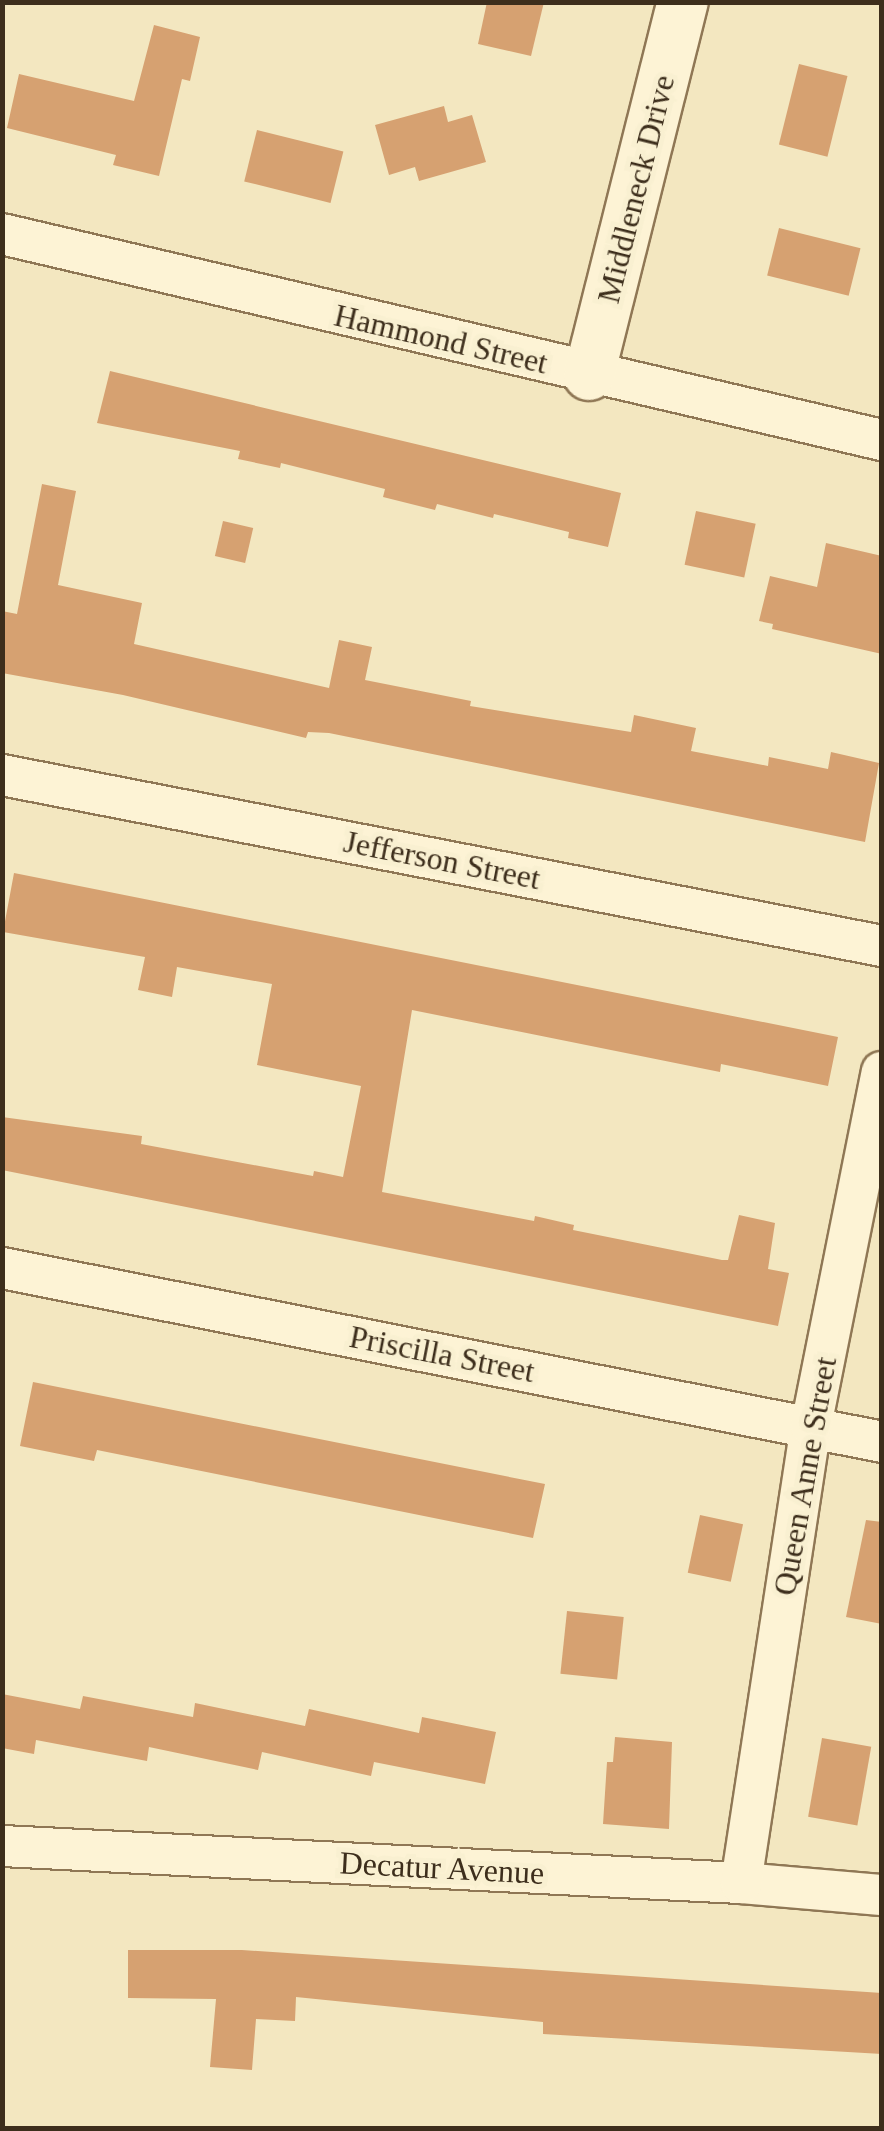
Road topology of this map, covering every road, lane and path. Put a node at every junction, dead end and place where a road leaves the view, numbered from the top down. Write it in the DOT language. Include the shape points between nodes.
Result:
graph roads {
  1 [pos="683,2"];
  2 [pos="2,234"];
  3 [pos="589,375"];
  4 [pos="882,440"];
  5 [pos="2,775"];
  6 [pos="882,946"];
  7 [pos="881,1075"];
  8 [pos="2,1268"];
  9 [pos="811,1426"];
  10 [pos="882,1442"];
  11 [pos="2,1846"];
  12 [pos="740,1883"];
  13 [pos="882,1895"];
  1 -- 3 [label="street, Middleneck Drive"];
  2 -- 3 [label="street, Hammond Street"];
  3 -- 4 [label="street, Hammond Street"];
  5 -- 6 [label="street, Jefferson Street"];
  7 -- 9 [label="street, Queen Anne Street"];
  8 -- 9 [label="street, Priscilla Street"];
  9 -- 10 [label="street, Priscilla Street"];
  9 -- 12 [label="street, Queen Anne Street"];
  11 -- 12 [label="street, Decatur Avenue"];
  12 -- 13 [label="street, Decatur Avenue"];
}
